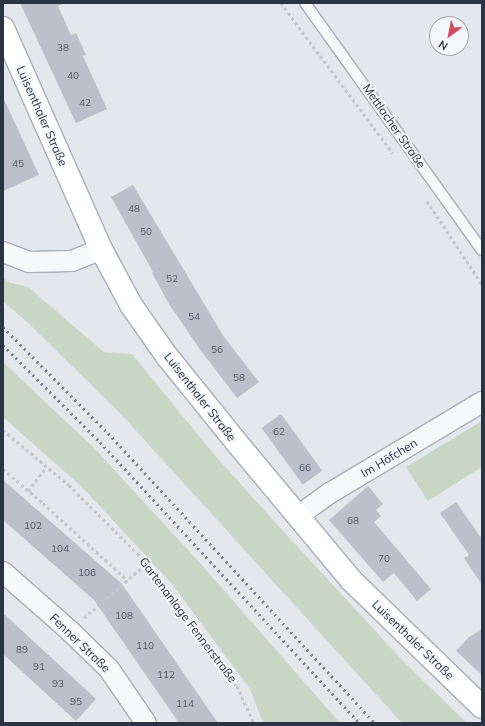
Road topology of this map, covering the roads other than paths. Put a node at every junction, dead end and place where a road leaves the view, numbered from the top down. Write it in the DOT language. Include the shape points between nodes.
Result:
graph roads {
  1 [pos="305,3"];
  2 [pos="3,28"];
  3 [pos="101,249"];
  4 [pos="482,250"];
  5 [pos="3,252"];
  6 [pos="482,402"];
  7 [pos="298,516"];
  8 [pos="3,572"];
  9 [pos="482,707"];
  10 [pos="146,723"];
  1 -- 4 [label="lane, Mettlacher Straße"];
  2 -- 3 [label="main road, Luisenthaler Straße"];
  3 -- 5 [label="street" via="72,261 29,262"];
  3 -- 7 [label="main road, Luisenthaler Straße" via="131,305 166,355"];
  6 -- 7 [label="street, Im Höfchen" via="330,493"];
  7 -- 9 [label="main road, Luisenthaler Straße" via="351,580"];
  8 -- 10 [label="street, Fenner Straße" via="109,669"];
}
